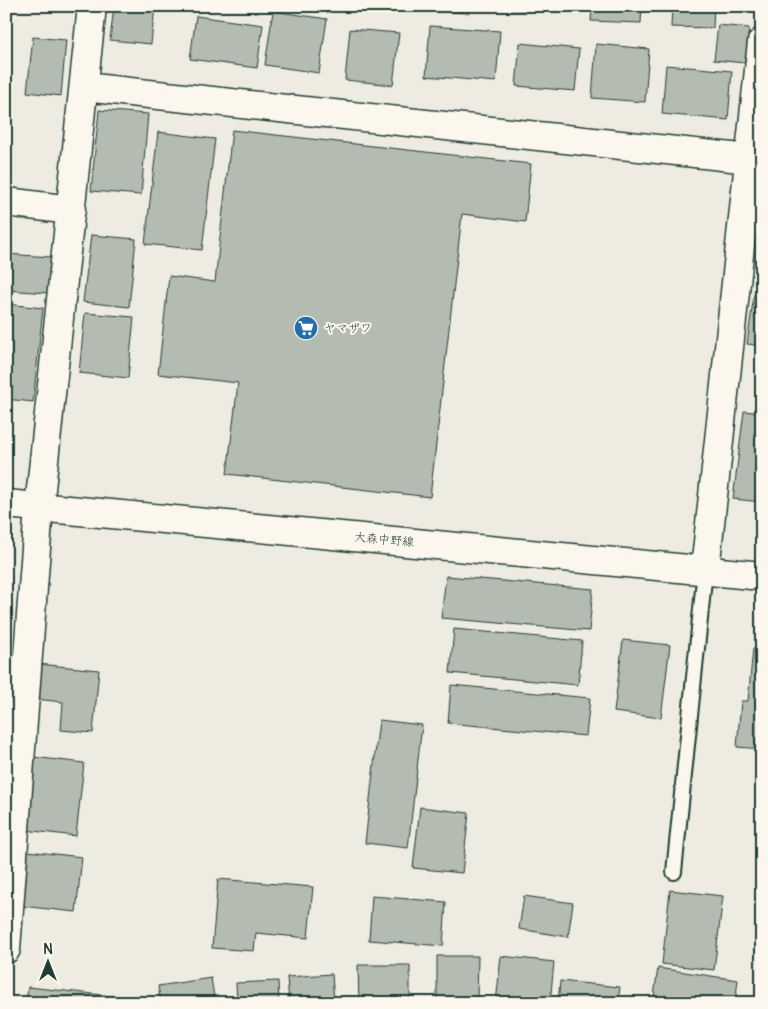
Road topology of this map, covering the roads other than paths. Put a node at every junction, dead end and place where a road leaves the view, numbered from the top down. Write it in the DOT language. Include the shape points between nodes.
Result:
graph roads {
  1 [pos="92,6"];
  2 [pos="762,42"];
  3 [pos="84,87"];
  4 [pos="750,159"];
  5 [pos="6,202"];
  6 [pos="71,210"];
  7 [pos="6,504"];
  8 [pos="39,508"];
  9 [pos="762,563"];
  10 [pos="705,570"];
  11 [pos="762,576"];
  12 [pos="762,587"];
  13 [pos="674,872"];
  14 [pos="6,949"];
  1 -- 3 [label="street"];
  2 -- 4 [label="street"];
  3 -- 4 [label="street"];
  3 -- 6 [label="street"];
  4 -- 10 [label="street"];
  5 -- 6 [label="street"];
  6 -- 8 [label="street"];
  7 -- 8 [label="street, 大森中野線"];
  8 -- 10 [label="street, 大森中野線"];
  8 -- 14 [label="street"];
  9 -- 10 [label="lane"];
  10 -- 11 [label="street, 大森中野線"];
  10 -- 12 [label="lane"];
  10 -- 13 [label="lane"];
}
